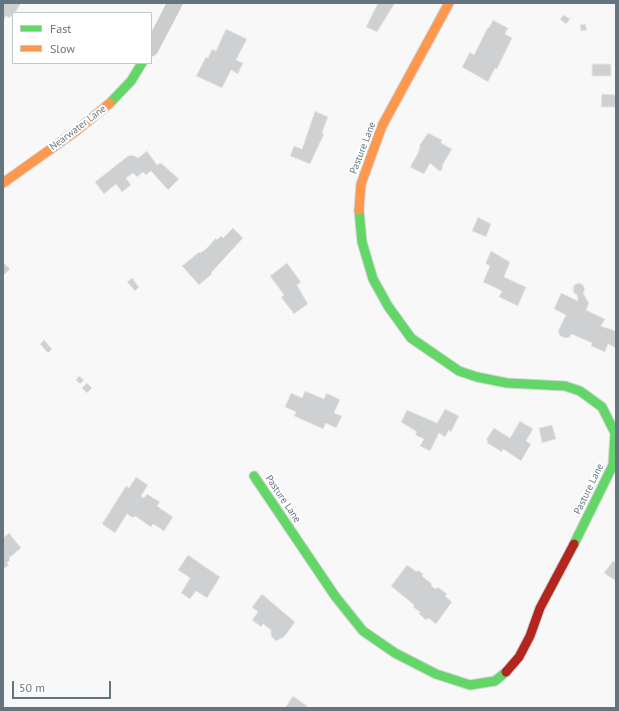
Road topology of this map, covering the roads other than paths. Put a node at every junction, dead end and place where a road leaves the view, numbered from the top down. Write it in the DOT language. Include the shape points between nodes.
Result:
graph roads {
  1 [pos="175,3"];
  2 [pos="449,3"];
  3 [pos="152,47"];
  4 [pos="141,64"];
  5 [pos="3,183"];
  6 [pos="254,476"];
  1 -- 3 [label="street"];
  2 -- 6 [label="street, Pasture Lane" via="382,126 361,184 359,211 362,242 374,279 388,306 411,338 459,371 507,382 566,386 580,391 602,407 616,433 613,464 607,480 540,608 530,636 518,657 495,681 470,685 436,674 395,653 363,631 335,596"];
  4 -- 5 [label="street, Nearwater Lane" via="131,81 108,105"];
}
